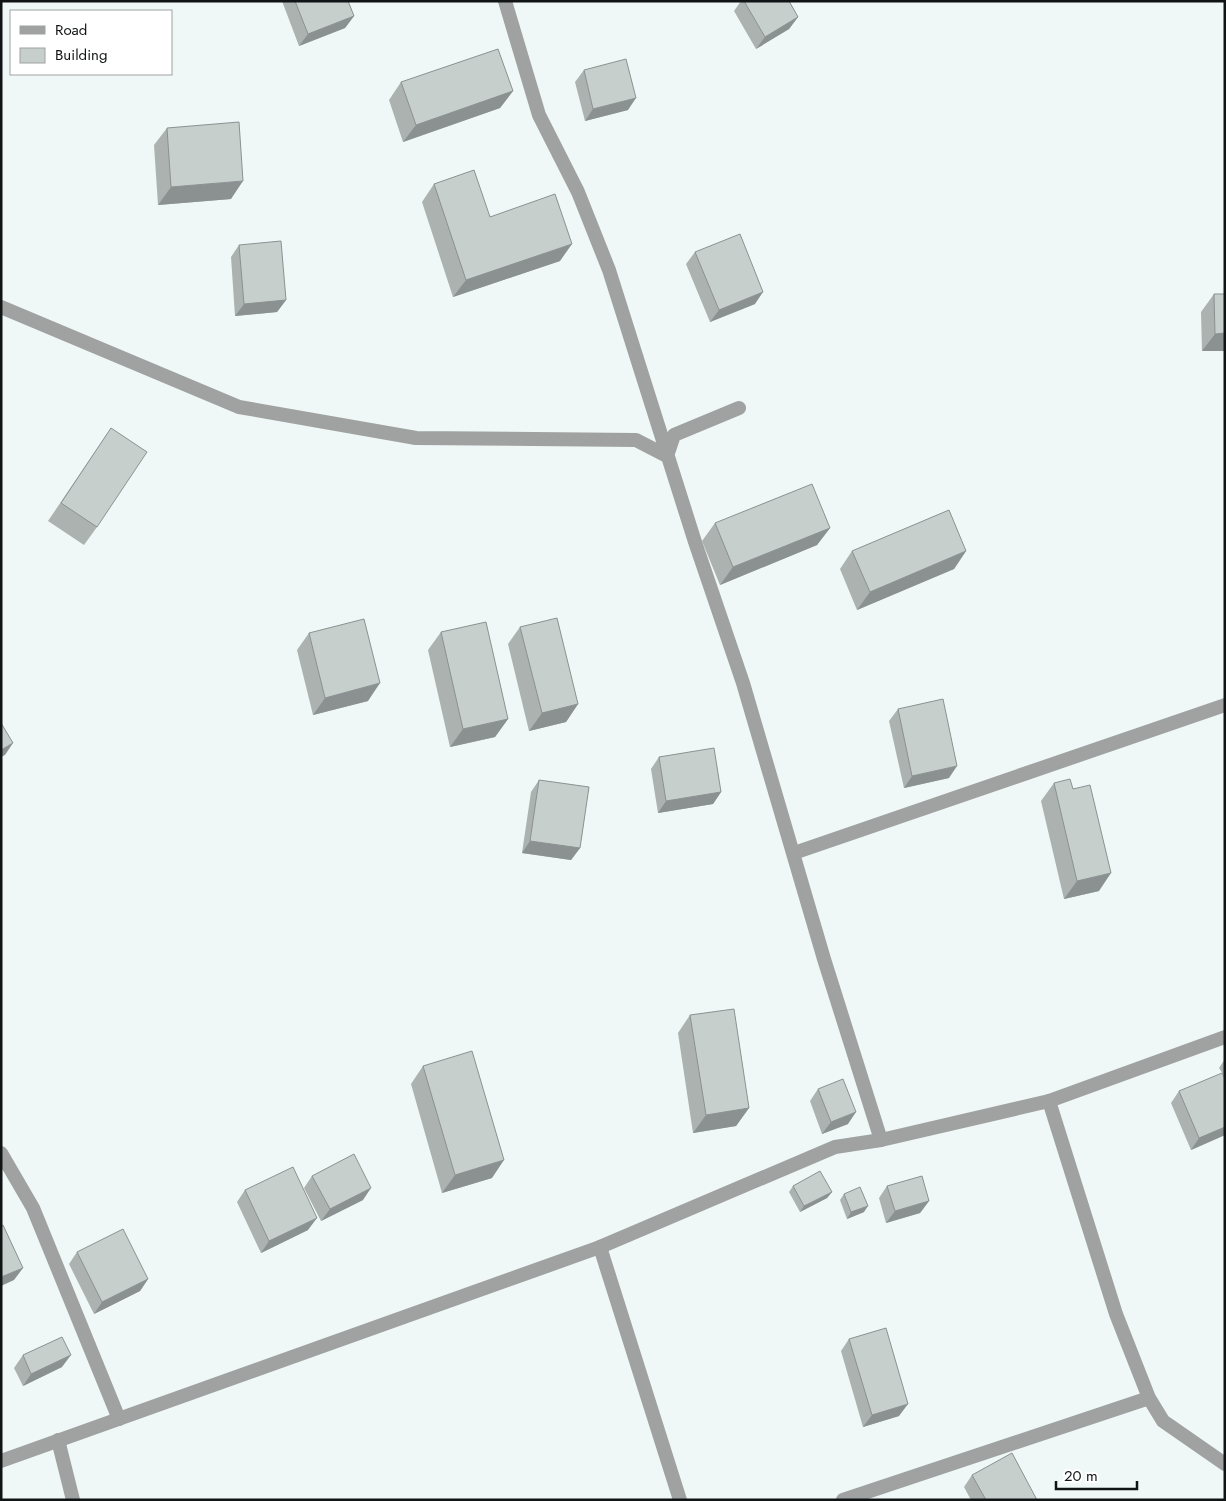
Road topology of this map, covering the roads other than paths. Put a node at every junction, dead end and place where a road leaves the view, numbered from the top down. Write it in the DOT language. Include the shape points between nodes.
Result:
graph roads {
  1 [pos="505,1"];
  2 [pos="1,307"];
  3 [pos="740,408"];
  4 [pos="668,456"];
  5 [pos="1225,705"];
  6 [pos="794,852"];
  7 [pos="1225,1037"];
  8 [pos="1049,1101"];
  9 [pos="881,1140"];
  10 [pos="1,1153"];
  11 [pos="600,1247"];
  12 [pos="1150,1398"];
  13 [pos="119,1419"];
  14 [pos="58,1440"];
  15 [pos="1,1461"];
  16 [pos="1225,1464"];
  17 [pos="73,1500"];
  18 [pos="680,1500"];
  19 [pos="843,1500"];
  1 -- 4 [label="street" via="539,115 578,192 609,270"];
  2 -- 4 [label="street" via="239,408 416,438 636,440"];
  3 -- 4 [label="street" via="674,435"];
  4 -- 6 [label="street" via="743,683"];
  5 -- 6 [label="street"];
  6 -- 9 [label="street"];
  7 -- 8 [label="street"];
  8 -- 9 [label="street"];
  8 -- 12 [label="street" via="1116,1314"];
  9 -- 11 [label="street" via="835,1147"];
  10 -- 13 [label="street" via="33,1208"];
  11 -- 13 [label="street"];
  11 -- 18 [label="street"];
  12 -- 16 [label="street" via="1163,1421"];
  12 -- 19 [label="street"];
  13 -- 14 [label="street"];
  14 -- 15 [label="street"];
  14 -- 17 [label="street"];
}
